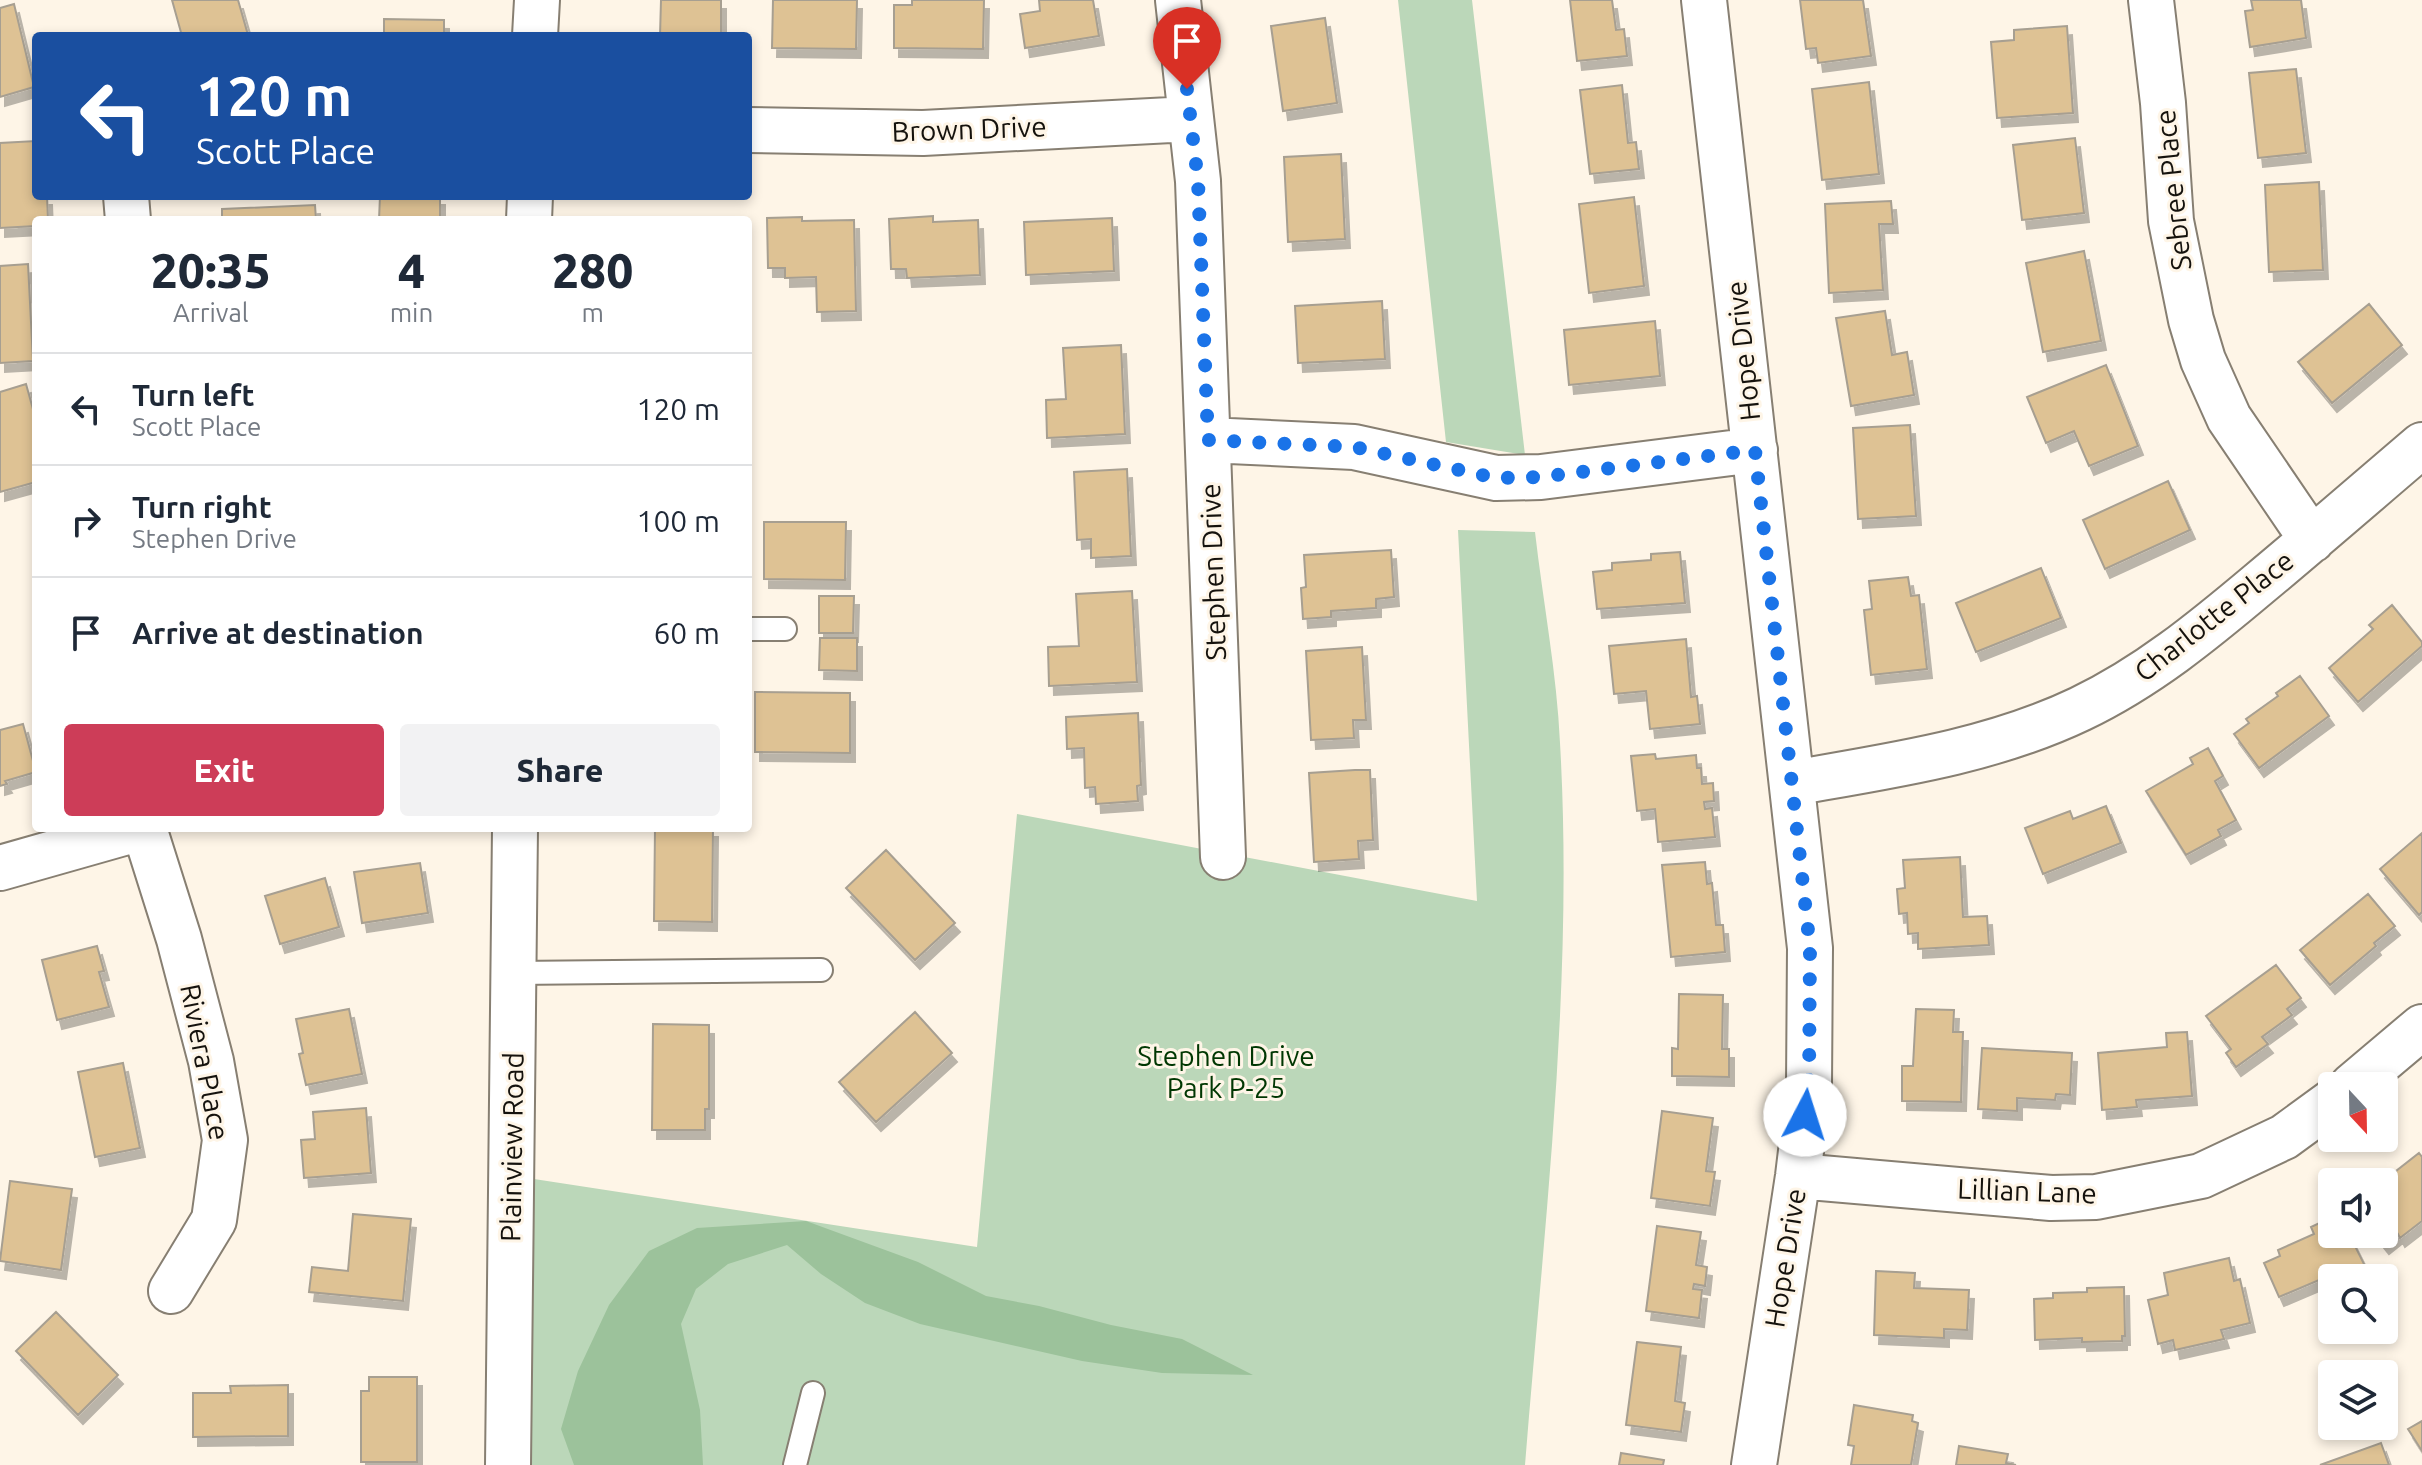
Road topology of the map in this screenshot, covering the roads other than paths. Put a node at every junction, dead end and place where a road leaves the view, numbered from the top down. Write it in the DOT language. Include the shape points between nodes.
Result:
graph roads {
  1 [pos="537,0"];
  2 [pos="1178,0"];
  3 [pos="1704,0"];
  4 [pos="2151,0"];
  5 [pos="535,32"];
  6 [pos="1190,119"];
  7 [pos="752,130"];
  8 [pos="1208,440"];
  9 [pos="2422,445"];
  10 [pos="1755,450"];
  11 [pos="2312,540"];
  12 [pos="752,629"];
  13 [pos="785,629"];
  14 [pos="1792,783"];
  15 [pos="128,832"];
  16 [pos="143,832"];
  17 [pos="515,832"];
  18 [pos="1223,857"];
  19 [pos="0,868"];
  20 [pos="821,970"];
  21 [pos="514,973"];
  22 [pos="2422,1027"];
  23 [pos="2369,1072"];
  24 [pos="2318,1112"];
  25 [pos="1798,1176"];
  26 [pos="171,1291"];
  27 [pos="813,1393"];
  28 [pos="508,1465"];
  29 [pos="795,1465"];
  30 [pos="1754,1465"];
  1 -- 5 [label="street"];
  2 -- 6 [label="street, Stephen Drive"];
  3 -- 10 [label="street, Hope Drive"];
  4 -- 11 [label="street, Sebree Place" via="2171,221 2191,320 2229,418"];
  6 -- 7 [label="street, Brown Drive" via="923,133"];
  6 -- 8 [label="street, Stephen Drive" via="1198,181"];
  8 -- 10 [label="street" via="1354,447 1496,478"];
  8 -- 18 [label="street, Stephen Drive"];
  9 -- 11 [label="street, Charlotte Place"];
  10 -- 14 [label="street, Hope Drive"];
  11 -- 14 [label="street, Charlotte Place" via="2194,638 2139,677 2080,709 2014,736 1943,755"];
  12 -- 13 [label="lane"];
  14 -- 25 [label="street, Hope Drive" via="1810,948 1809,1085"];
  15 -- 19 [label="street"];
  16 -- 26 [label="street, Riviera Place" via="179,939 225,1140 214,1220"];
  17 -- 21 [label="street, Plainview Road"];
  20 -- 21 [label="lane"];
  21 -- 28 [label="street, Plainview Road"];
  22 -- 23 [label="street"];
  24 -- 25 [label="street, Lillian Lane" via="2284,1137 2201,1176 2096,1197 2051,1198"];
  25 -- 30 [label="street, Hope Drive"];
  27 -- 29 [label="lane"];
}
